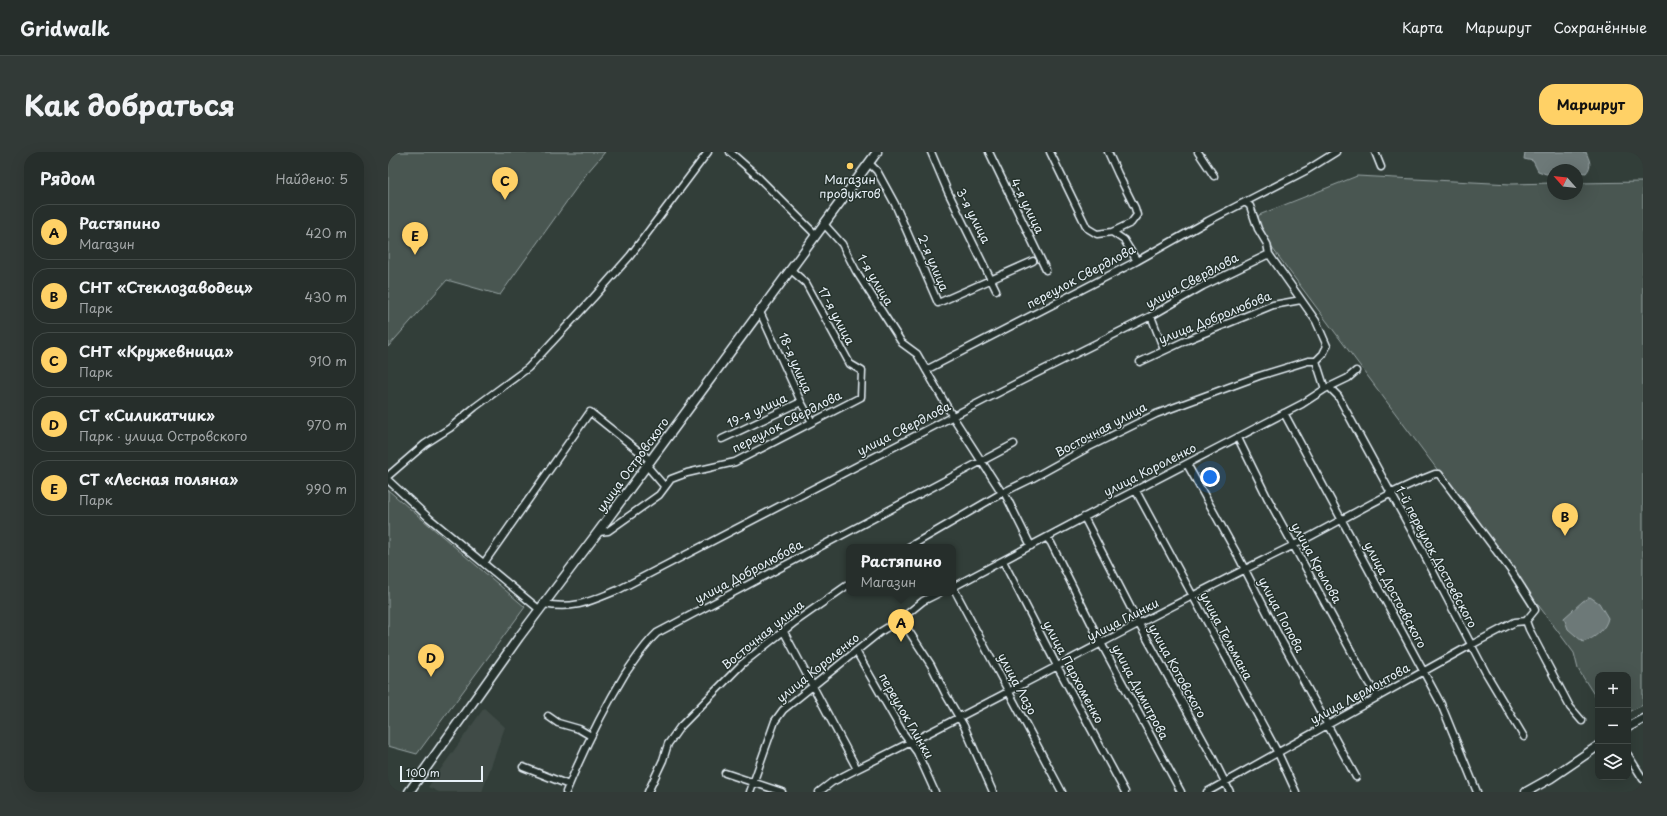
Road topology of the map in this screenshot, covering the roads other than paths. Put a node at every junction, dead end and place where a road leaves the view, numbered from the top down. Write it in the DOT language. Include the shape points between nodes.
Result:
graph roads {
  1 [pos="708,152"];
  2 [pos="730,152"];
  3 [pos="877,152"];
  4 [pos="931,152"];
  5 [pos="989,152"];
  6 [pos="1050,152"];
  7 [pos="1108,152"];
  8 [pos="1198,152"];
  9 [pos="1336,152"];
  10 [pos="1375,152"];
  11 [pos="869,163"];
  12 [pos="1381,167"];
  13 [pos="1214,176"];
  14 [pos="1245,202"];
  15 [pos="824,224"];
  16 [pos="1112,232"];
  17 [pos="816,235"];
  18 [pos="1269,254"];
  19 [pos="1137,260"];
  20 [pos="1033,261"];
  21 [pos="791,270"];
  22 [pos="1046,270"];
  23 [pos="991,279"];
  24 [pos="996,290"];
  25 [pos="1301,300"];
  26 [pos="760,312"];
  27 [pos="1151,316"];
  28 [pos="1164,350"];
  29 [pos="1316,361"];
  30 [pos="1140,362"];
  31 [pos="862,370"];
  32 [pos="926,370"];
  33 [pos="1356,371"];
  34 [pos="1328,388"];
  35 [pos="801,402"];
  36 [pos="1284,413"];
  37 [pos="953,417"];
  38 [pos="812,422"];
  39 [pos="1238,438"];
  40 [pos="722,439"];
  41 [pos="1014,444"];
  42 [pos="982,462"];
  43 [pos="649,464"];
  44 [pos="1187,464"];
  45 [pos="388,476"];
  46 [pos="388,480"];
  47 [pos="665,487"];
  48 [pos="1136,491"];
  49 [pos="1003,493"];
  50 [pos="1390,493"];
  51 [pos="1084,517"];
  52 [pos="1342,520"];
  53 [pos="598,532"];
  54 [pos="1046,538"];
  55 [pos="914,544"];
  56 [pos="1294,545"];
  57 [pos="1031,546"];
  58 [pos="1003,561"];
  59 [pos="484,564"];
  60 [pos="1244,569"];
  61 [pos="956,585"];
  62 [pos="846,586"];
  63 [pos="956,593"];
  64 [pos="933,596"];
  65 [pos="1193,596"];
  66 [pos="542,607"];
  67 [pos="901,619"];
  68 [pos="1526,621"];
  69 [pos="1139,624"];
  70 [pos="784,632"];
  71 [pos="1101,643"];
  72 [pos="1472,646"];
  73 [pos="856,651"];
  74 [pos="1057,666"];
  75 [pos="1424,672"];
  76 [pos="814,686"];
  77 [pos="1008,691"];
  78 [pos="1378,697"];
  79 [pos="548,716"];
  80 [pos="958,717"];
  81 [pos="1643,719"];
  82 [pos="1582,721"];
  83 [pos="1328,724"];
  84 [pos="1631,725"];
  85 [pos="591,736"];
  86 [pos="1524,737"];
  87 [pos="911,742"];
  88 [pos="1595,748"];
  89 [pos="1278,753"];
  90 [pos="1631,760"];
  91 [pos="523,767"];
  92 [pos="857,769"];
  93 [pos="725,773"];
  94 [pos="1356,776"];
  95 [pos="1643,779"];
  96 [pos="754,782"];
  97 [pos="1224,782"];
  98 [pos="569,785"];
  99 [pos="408,792"];
  100 [pos="566,792"];
  101 [pos="648,792"];
  102 [pos="750,792"];
  103 [pos="782,792"];
  104 [pos="819,792"];
  105 [pos="935,792"];
  106 [pos="993,792"];
  107 [pos="1062,792"];
  108 [pos="1125,792"];
  109 [pos="1181,792"];
  110 [pos="1207,792"];
  111 [pos="1230,792"];
  112 [pos="1296,792"];
  113 [pos="1477,792"];
  114 [pos="1526,792"];
  1 -- 45 [label="street" via="630,256 528,368 425,444"];
  2 -- 17 [label="street"];
  3 -- 11 [label="street, улица Островского"];
  4 -- 23 [label="street, 3-я улица"];
  5 -- 22 [label="street, 4-я улица"];
  6 -- 16 [label="street" via="1087,228 1097,234"];
  7 -- 16 [label="street" via="1137,215 1131,223"];
  8 -- 13 [label="street"];
  9 -- 14 [label="street, переулок Свердлова"];
  10 -- 12 [label="street"];
  11 -- 15 [label="street, улица Островского"];
  11 -- 23 [label="street, 2-я улица" via="877,171 895,204 938,303"];
  14 -- 18 [label="street" via="1250,206"];
  14 -- 19 [label="street, переулок Свердлова"];
  15 -- 17 [label="street, улица Островского"];
  15 -- 32 [label="street, 1-я улица" via="842,244 872,298 902,343 917,354"];
  16 -- 19 [label="street" via="1124,240"];
  17 -- 21 [label="street, улица Островского"];
  18 -- 25 [label="street"];
  18 -- 27 [label="street, улица Свердлова" via="1203,286"];
  19 -- 32 [label="street, переулок Свердлова"];
  20 -- 23 [label="street, 2-я улица"];
  21 -- 26 [label="street, улица Островского"];
  21 -- 31 [label="street, 17-я улица" via="806,283 850,364"];
  23 -- 24 [label="street, 3-я улица"];
  25 -- 28 [label="street, улица Добролюбова" via="1273,305"];
  25 -- 29 [label="street" via="1321,330 1327,346"];
  26 -- 35 [label="street, 18-я улица"];
  26 -- 43 [label="street, улица Островского"];
  27 -- 28 [label="street"];
  27 -- 37 [label="street, улица Свердлова"];
  28 -- 30 [label="street, улица Добролюбова"];
  29 -- 34 [label="street, 1-й переулок Достоевского"];
  29 -- 49 [label="street, Восточная улица" via="1308,361 1259,376 1156,414"];
  31 -- 38 [label="street, переулок Свердлова" via="861,396"];
  32 -- 37 [label="street, 1-я улица"];
  33 -- 34 [label="street, улица Короленко"];
  34 -- 36 [label="street, улица Короленко"];
  34 -- 50 [label="street, 1-й переулок Достоевского" via="1338,396"];
  35 -- 38 [label="street, 18-я улица"];
  35 -- 40 [label="street, 19-я улица"];
  36 -- 39 [label="street, улица Короленко"];
  36 -- 52 [label="street, улица Достоевского"];
  37 -- 42 [label="street, 1-я улица"];
  37 -- 66 [label="street, улица Свердлова" via="618,590 571,606"];
  38 -- 47 [label="street, переулок Свердлова" via="735,462 687,473 671,479"];
  39 -- 44 [label="street, улица Короленко"];
  39 -- 56 [label="street, улица Крылова"];
  41 -- 42 [label="street, улица Добролюбова"];
  42 -- 49 [label="street, 1-я улица"];
  42 -- 85 [label="street, улица Добролюбова" via="657,633 637,656"];
  43 -- 47 [label="street"];
  43 -- 53 [label="street, улица Островского"];
  43 -- 59 [label="street" via="590,412"];
  44 -- 48 [label="street, улица Короленко"];
  44 -- 60 [label="street, улица Попова"];
  46 -- 59 [label="street"];
  47 -- 53 [label="street, переулок Свердлова" via="659,495 608,532"];
  48 -- 51 [label="street, улица Короленко"];
  48 -- 65 [label="street, улица Тельмана"];
  49 -- 55 [label="street, Восточная улица"];
  49 -- 57 [label="street, 1-я улица"];
  50 -- 52 [label="street, улица Глинки"];
  50 -- 68 [label="street, улица Глинки" via="1439,474 1512,572 1533,605 1535,610"];
  50 -- 72 [label="street, 1-й переулок Достоевского"];
  51 -- 54 [label="street, улица Короленко"];
  51 -- 69 [label="street, улица Котовского"];
  52 -- 56 [label="street, улица Глинки"];
  52 -- 75 [label="street, улица Достоевского"];
  53 -- 66 [label="street, улица Островского"];
  54 -- 57 [label="street, улица Короленко"];
  54 -- 71 [label="street, улица Димитрова" via="1051,543"];
  56 -- 60 [label="street, улица Глинки"];
  56 -- 78 [label="street, улица Крылова"];
  57 -- 58 [label="street, улица Короленко"];
  58 -- 61 [label="street, улица Короленко"];
  58 -- 74 [label="street, улица Пархоменко"];
  59 -- 66 [label="street"];
  60 -- 65 [label="street, улица Глинки"];
  60 -- 83 [label="street, улица Попова"];
  62 -- 70 [label="street, Восточная улица" via="810,610"];
  63 -- 77 [label="street, улица Лазо"];
  64 -- 67 [label="street, улица Короленко"];
  65 -- 69 [label="street, улица Глинки"];
  65 -- 89 [label="street, улица Тельмана"];
  66 -- 99 [label="street, улица Островского"];
  67 -- 73 [label="street, улица Короленко"];
  67 -- 80 [label="street" via="931,665"];
  68 -- 72 [label="street, улица Лермонтова" via="1516,622"];
  68 -- 82 [label="street" via="1570,706"];
  69 -- 71 [label="street, улица Глинки"];
  69 -- 97 [label="street, улица Котовского"];
  70 -- 76 [label="street"];
  70 -- 101 [label="street, Восточная улица" via="731,674 680,726 668,744"];
  71 -- 74 [label="street, улица Глинки"];
  71 -- 109 [label="street, улица Димитрова"];
  72 -- 75 [label="street, улица Лермонтова"];
  72 -- 86 [label="street, 1-й переулок Достоевского"];
  73 -- 76 [label="street, улица Короленко"];
  73 -- 87 [label="street, переулок Глинки" via="903,733"];
  74 -- 77 [label="street, улица Глинки"];
  74 -- 108 [label="street, улица Пархоменко"];
  75 -- 78 [label="street, улица Лермонтова"];
  75 -- 113 [label="street, улица Достоевского" via="1450,722"];
  76 -- 92 [label="street"];
  76 -- 96 [label="street, улица Короленко" via="783,710 775,721"];
  77 -- 80 [label="street, улица Глинки"];
  77 -- 107 [label="street, улица Лазо"];
  78 -- 83 [label="street, улица Лермонтова"];
  79 -- 85 [label="street" via="558,723 579,729"];
  80 -- 87 [label="street, улица Глинки"];
  80 -- 106 [label="street"];
  81 -- 84 [label="street"];
  83 -- 89 [label="street, улица Лермонтова"];
  83 -- 94 [label="street, улица Попова"];
  85 -- 98 [label="street, улица Добролюбова"];
  87 -- 92 [label="street, улица Глинки"];
  87 -- 105 [label="street, переулок Глинки"];
  88 -- 114 [label="street"];
  89 -- 97 [label="street, улица Лермонтова"];
  89 -- 112 [label="street, улица Тельмана"];
  90 -- 95 [label="street"];
  91 -- 98 [label="street"];
  92 -- 104 [label="street, улица Глинки"];
  93 -- 96 [label="street"];
  96 -- 102 [label="street, улица Короленко"];
  96 -- 103 [label="street"];
  97 -- 110 [label="street, улица Лермонтова"];
  97 -- 111 [label="street, улица Котовского"];
  98 -- 100 [label="street, улица Добролюбова"];
}
